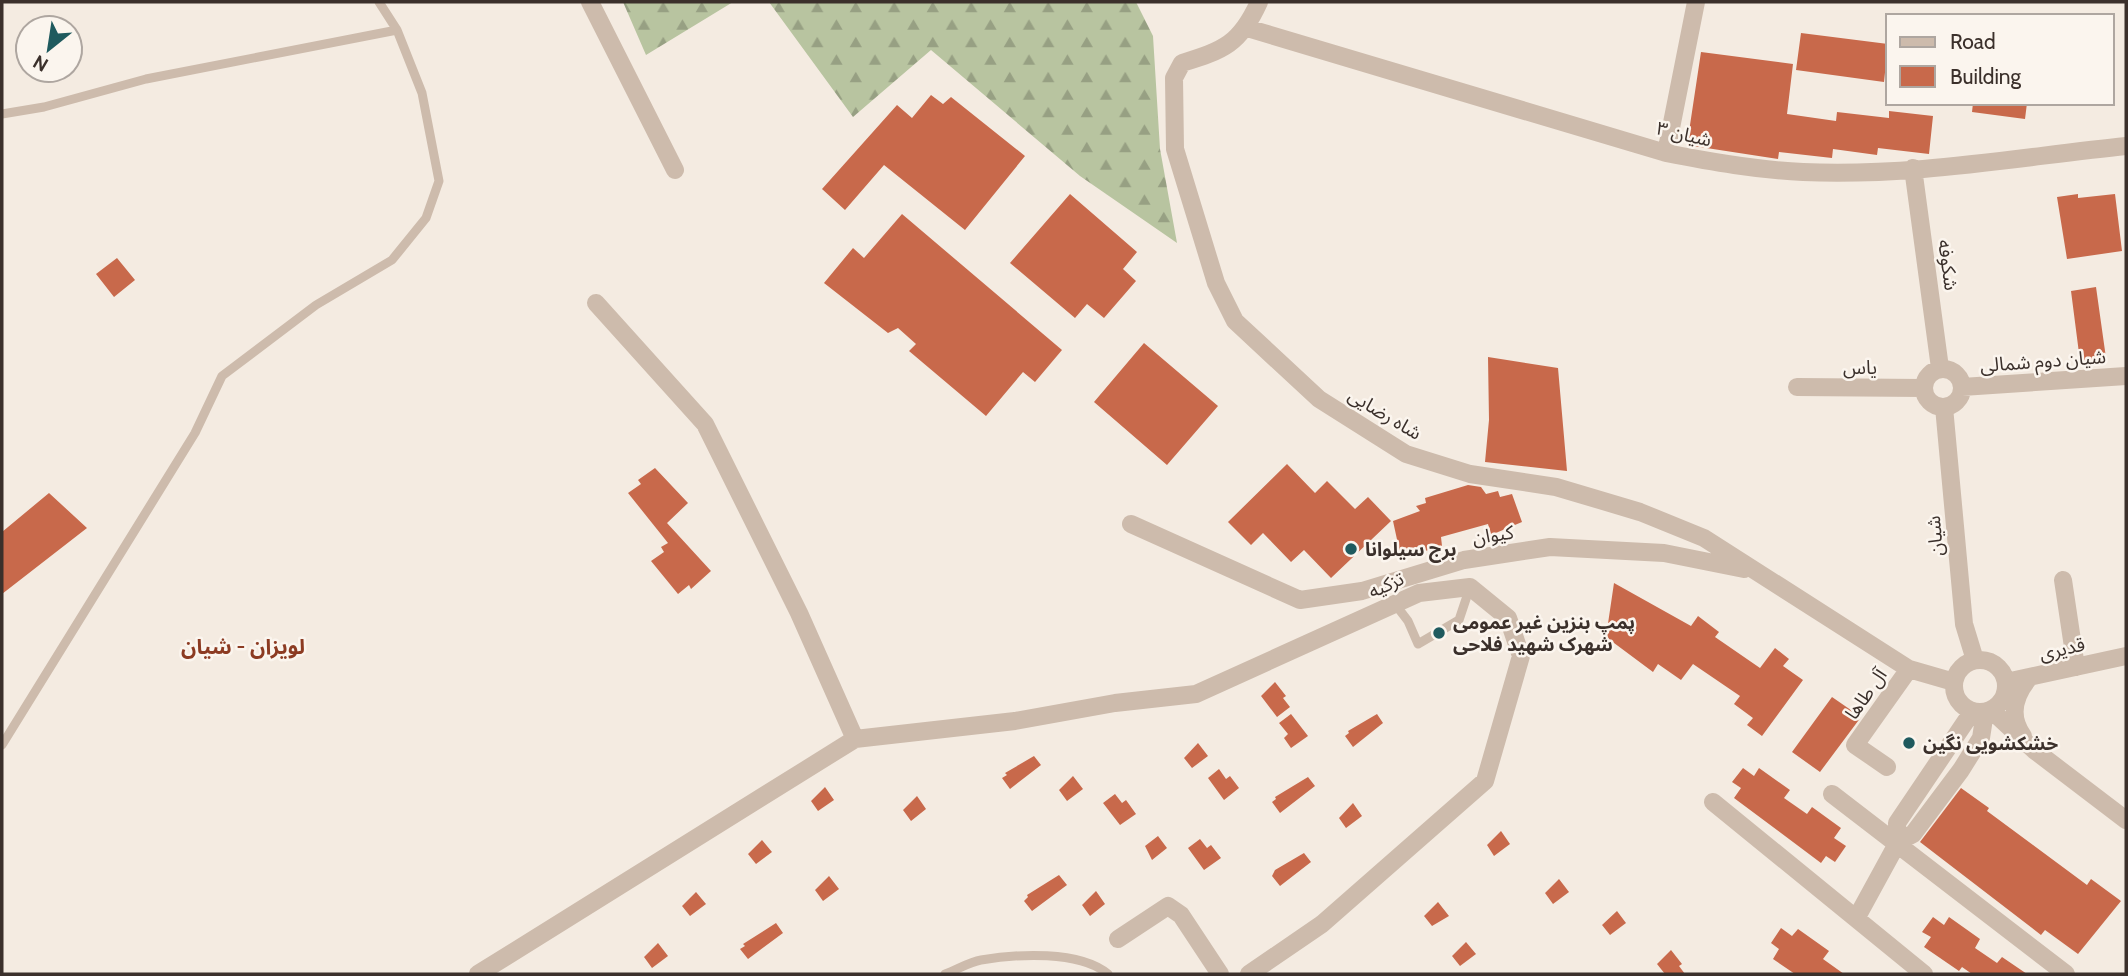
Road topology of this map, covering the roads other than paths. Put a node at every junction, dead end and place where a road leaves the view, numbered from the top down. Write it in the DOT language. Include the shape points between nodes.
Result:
graph roads {
  1 [pos="379,2"];
  2 [pos="590,2"];
  3 [pos="1259,2"];
  4 [pos="1696,2"];
  5 [pos="1247,28"];
  6 [pos="397,30"];
  7 [pos="2,114"];
  8 [pos="2126,146"];
  9 [pos="1666,153"];
  10 [pos="1913,168"];
  11 [pos="675,170"];
  12 [pos="596,303"];
  13 [pos="1940,368"];
  14 [pos="2126,376"];
  15 [pos="1797,387"];
  16 [pos="1962,387"];
  17 [pos="1923,388"];
  18 [pos="1944,407"];
  19 [pos="1132,524"];
  20 [pos="1755,571"];
  21 [pos="2063,580"];
  22 [pos="1470,587"];
  23 [pos="1395,604"];
  24 [pos="2126,656"];
  25 [pos="1975,660"];
  26 [pos="2076,667"];
  27 [pos="1909,669"];
  28 [pos="2029,678"];
  29 [pos="1954,682"];
  30 [pos="2006,682"];
  31 [pos="1983,711"];
  32 [pos="855,739"];
  33 [pos="2,745"];
  34 [pos="2034,750"];
  35 [pos="1887,767"];
  36 [pos="1832,794"];
  37 [pos="1713,802"];
  38 [pos="2122,810"];
  39 [pos="1898,842"];
  40 [pos="1857,917"];
  41 [pos="1118,939"];
  42 [pos="478,974"];
  43 [pos="946,974"];
  44 [pos="1108,974"];
  45 [pos="1220,974"];
  46 [pos="1249,974"];
  47 [pos="1924,974"];
  48 [pos="2066,974"];
  1 -- 6 [label="lane"];
  2 -- 11 [label="street"];
  3 -- 5 [label="street, شاه رضایی"];
  4 -- 9 [label="street"];
  5 -- 9 [label="street, شیان ۳"];
  5 -- 20 [label="street, شاه رضایی" via="1223,51 1182,63 1174,78 1175,149 1216,284 1235,321 1319,399 1406,454 1470,474 1556,486 1640,512 1704,538"];
  6 -- 7 [label="lane" via="146,79"];
  6 -- 33 [label="lane" via="422,93 439,181 426,218 392,260 316,305 222,376 195,433"];
  8 -- 10 [label="street, شیان ۳"];
  9 -- 10 [label="street, شیان ۳" via="1804,172"];
  10 -- 13 [label="street, شکوفه"];
  12 -- 32 [label="street" via="705,424 799,613"];
  13 -- 16 [label="street" via="1953,371"];
  13 -- 17 [label="street" via="1926,377"];
  14 -- 16 [label="street, شیان دوم شمالی"];
  15 -- 17 [label="street, یاس"];
  16 -- 18 [label="street" via="1955,403"];
  17 -- 18 [label="street" via="1932,404"];
  18 -- 25 [label="street, شیان" via="1964,624"];
  19 -- 20 [label="street, کیوان" via="1300,600 1362,591 1464,561 1550,547 1664,553"];
  20 -- 27 [label="street, شاه رضایی"];
  21 -- 26 [label="street"];
  22 -- 23 [label="street, تزکیه" via="1419,593"];
  22 -- 23 [label="lane" via="1459,620 1418,644"];
  22 -- 46 [label="street" via="1508,618 1521,656 1485,781 1322,924"];
  23 -- 32 [label="street, تزکیه" via="1196,694"];
  24 -- 26 [label="street, قدیری"];
  25 -- 29 [label="street" via="1961,668"];
  25 -- 30 [label="street" via="1991,662"];
  26 -- 28 [label="street, قدیری"];
  27 -- 29 [label="street, شاه رضایی"];
  27 -- 35 [label="street, آل طاها" via="1855,745"];
  28 -- 30 [label="street, قدیری"];
  28 -- 34 [label="street" via="2017,699 2013,719"];
  29 -- 31 [label="street" via="1956,698"];
  30 -- 31 [label="street" via="2004,698"];
  31 -- 34 [label="street"];
  31 -- 39 [label="street" via="1897,823"];
  32 -- 42 [label="street"];
  34 -- 38 [label="street"];
  36 -- 39 [label="street"];
  37 -- 40 [label="street"];
  39 -- 40 [label="street"];
  39 -- 48 [label="street"];
  40 -- 47 [label="street"];
  41 -- 45 [label="street" via="1168,905 1181,915"];
  43 -- 44 [label="lane" via="979,960 1063,955"];
}
